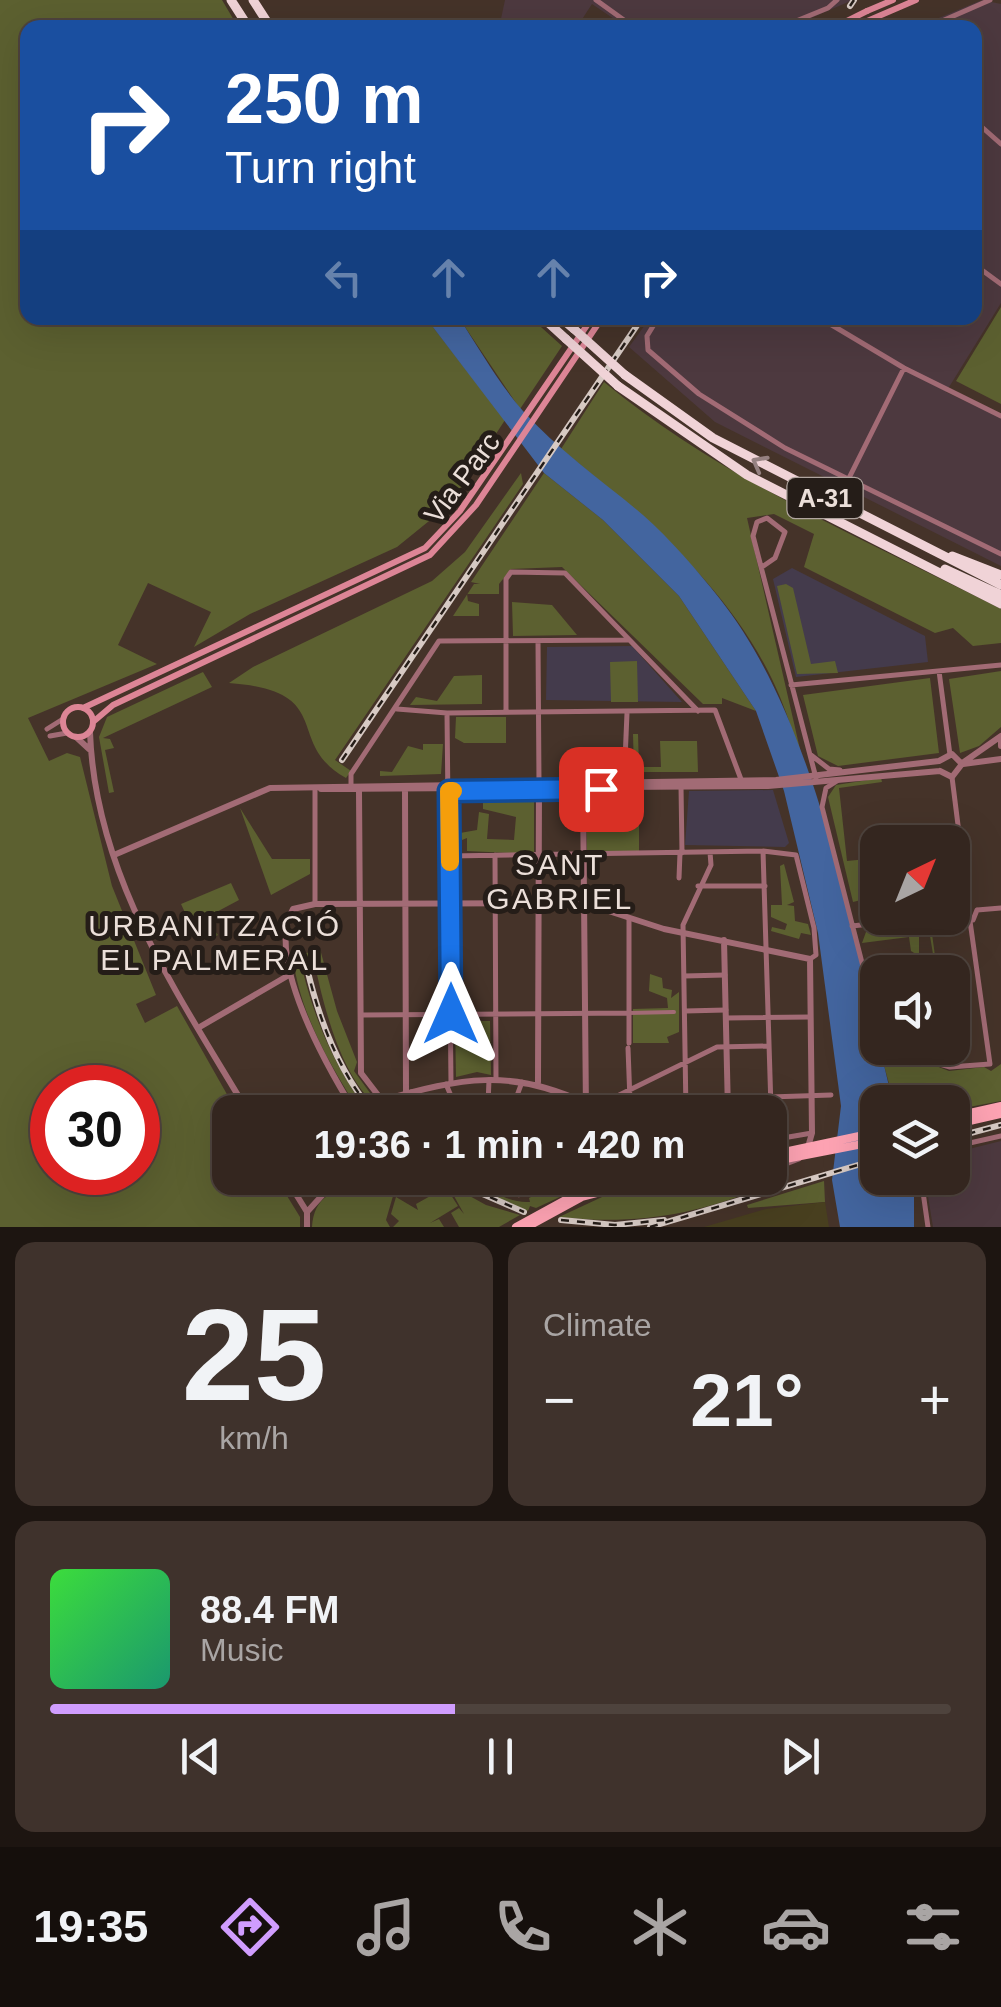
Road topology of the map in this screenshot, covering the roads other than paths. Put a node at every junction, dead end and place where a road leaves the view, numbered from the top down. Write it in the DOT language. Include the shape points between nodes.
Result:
graph roads {
  1 [pos="596,0"];
  2 [pos="837,0"];
  3 [pos="893,0"];
  4 [pos="916,0"];
  5 [pos="990,0"];
  6 [pos="623,20"];
  7 [pos="799,20"];
  8 [pos="850,20"];
  9 [pos="869,20"];
  10 [pos="944,20"];
  11 [pos="982,127"];
  12 [pos="1001,144"];
  13 [pos="550,325"];
  14 [pos="569,325"];
  15 [pos="587,325"];
  16 [pos="597,325"];
  17 [pos="654,325"];
  18 [pos="832,325"];
  19 [pos="904,368"];
  20 [pos="1001,416"];
  21 [pos="848,480"];
  22 [pos="865,534"];
  23 [pos="940,554"];
  24 [pos="1001,554"];
  25 [pos="762,567"];
  26 [pos="1001,574"];
  27 [pos="1001,586"];
  28 [pos="1001,595"];
  29 [pos="1001,604"];
  30 [pos="630,640"];
  31 [pos="506,641"];
  32 [pos="538,641"];
  33 [pos="200,660"];
  34 [pos="1001,665"];
  35 [pos="939,671"];
  36 [pos="792,685"];
  37 [pos="83,708"];
  38 [pos="396,708"];
  39 [pos="698,710"];
  40 [pos="506,712"];
  41 [pos="538,712"];
  42 [pos="447,713"];
  43 [pos="627,713"];
  44 [pos="63,719"];
  45 [pos="93,722"];
  46 [pos="90,732"];
  47 [pos="67,733"];
  48 [pos="76,738"];
  49 [pos="1001,741"];
  50 [pos="90,750"];
  51 [pos="809,753"];
  52 [pos="950,755"];
  53 [pos="1001,759"];
  54 [pos="939,761"];
  55 [pos="962,764"];
  56 [pos="940,771"];
  57 [pos="848,772"];
  58 [pos="952,777"];
  59 [pos="816,778"];
  60 [pos="838,780"];
  61 [pos="740,781"];
  62 [pos="778,783"];
  63 [pos="350,784"];
  64 [pos="436,784"];
  65 [pos="682,784"];
  66 [pos="539,786"];
  67 [pos="623,786"];
  68 [pos="768,786"];
  69 [pos="449,787"];
  70 [pos="314,788"];
  71 [pos="406,790"];
  72 [pos="583,790"];
  73 [pos="359,792"];
  74 [pos="958,825"];
  75 [pos="710,852"];
  76 [pos="763,852"];
  77 [pos="681,853"];
  78 [pos="584,854"];
  79 [pos="114,855"];
  80 [pos="495,855"];
  81 [pos="450,856"];
  82 [pos="539,856"];
  83 [pos="679,878"];
  84 [pos="698,886"];
  85 [pos="764,886"];
  86 [pos="496,903"];
  87 [pos="584,903"];
  88 [pos="315,904"];
  89 [pos="360,904"];
  90 [pos="404,904"];
  91 [pos="450,904"];
  92 [pos="539,904"];
  93 [pos="970,906"];
  94 [pos="1001,908"];
  95 [pos="977,910"];
  96 [pos="629,918"];
  97 [pos="970,921"];
  98 [pos="860,925"];
  99 [pos="852,926"];
  100 [pos="684,932"];
  101 [pos="724,940"];
  102 [pos="766,949"];
  103 [pos="860,956"];
  104 [pos="810,958"];
  105 [pos="288,974"];
  106 [pos="726,975"];
  107 [pos="684,976"];
  108 [pos="685,1011"];
  109 [pos="674,1012"];
  110 [pos="628,1013"];
  111 [pos="451,1014"];
  112 [pos="726,1014"];
  113 [pos="362,1015"];
  114 [pos="406,1015"];
  115 [pos="540,1015"];
  116 [pos="584,1015"];
  117 [pos="494,1016"];
  118 [pos="810,1017"];
  119 [pos="768,1018"];
  120 [pos="198,1028"];
  121 [pos="727,1046"];
  122 [pos="769,1046"];
  123 [pos="945,1065"];
  124 [pos="685,1066"];
  125 [pos="493,1080"];
  126 [pos="522,1082"];
  127 [pos="538,1082"];
  128 [pos="448,1084"];
  129 [pos="629,1092"];
  130 [pos="409,1093"];
  131 [pos="238,1095"];
  132 [pos="344,1095"];
  133 [pos="374,1095"];
  134 [pos="402,1095"];
  135 [pos="450,1095"];
  136 [pos="490,1095"];
  137 [pos="519,1095"];
  138 [pos="567,1095"];
  139 [pos="585,1095"];
  140 [pos="622,1095"];
  141 [pos="629,1095"];
  142 [pos="685,1095"];
  143 [pos="728,1095"];
  144 [pos="771,1095"];
  145 [pos="831,1095"];
  146 [pos="811,1097"];
  147 [pos="787,1098"];
  148 [pos="1001,1106"];
  149 [pos="970,1113"];
  150 [pos="1001,1114"];
  151 [pos="970,1121"];
  152 [pos="812,1133"];
  153 [pos="1001,1136"];
  154 [pos="787,1137"];
  155 [pos="860,1137"];
  156 [pos="860,1143"];
  157 [pos="970,1143"];
  158 [pos="808,1148"];
  159 [pos="823,1148"];
  160 [pos="787,1156"];
  161 [pos="802,1157"];
  162 [pos="787,1159"];
  163 [pos="296,1195"];
  164 [pos="324,1195"];
  165 [pos="517,1195"];
  166 [pos="575,1195"];
  167 [pos="590,1195"];
  168 [pos="923,1195"];
  169 [pos="522,1196"];
  170 [pos="307,1212"];
  171 [pos="307,1227"];
  172 [pos="516,1227"];
  173 [pos="527,1227"];
  174 [pos="928,1227"];
  1 -- 6 [label="street"];
  2 -- 7 [label="street"];
  3 -- 8 [label="main road, bridge"];
  4 -- 9 [label="main road"];
  5 -- 10 [label="street"];
  11 -- 12 [label="street"];
  13 -- 22 [label="highway, A-31, bridge" via="705,450"];
  23 -- 14 [label="highway, A-31, one-way, bridge" via="713,438"];
  15 -- 33 [label="main road, Via Parc" via="460,511 425,548"];
  16 -- 33 [label="main road, Via Parc" via="467,517 430,555"];
  17 -- 21 [label="street" via="647,336 650,355 699,394"];
  18 -- 19 [label="street"];
  19 -- 20 [label="street"];
  19 -- 21 [label="street"];
  21 -- 24 [label="street"];
  22 -- 28 [label="highway, A-31"];
  22 -- 29 [label="highway"];
  23 -- 26 [label="highway"];
  23 -- 27 [label="highway, A-31"];
  25 -- 25 [label="street" via="775,558 785,532 767,518 754,528"];
  25 -- 36 [label="street"];
  30 -- 31 [label="street" via="565,573 509,574"];
  30 -- 32 [label="street"];
  30 -- 39 [label="street"];
  31 -- 32 [label="street"];
  31 -- 38 [label="street" via="439,642"];
  31 -- 40 [label="street"];
  32 -- 41 [label="street"];
  33 -- 37 [label="main road"];
  33 -- 45 [label="main road"];
  34 -- 35 [label="street"];
  35 -- 36 [label="street"];
  35 -- 52 [label="street"];
  36 -- 51 [label="street"];
  37 -- 44 [label="main road"];
  37 -- 45 [label="main road"];
  38 -- 42 [label="street"];
  38 -- 63 [label="street"];
  39 -- 43 [label="street"];
  39 -- 61 [label="street" via="720,716"];
  40 -- 41 [label="street"];
  40 -- 42 [label="street"];
  41 -- 43 [label="street"];
  41 -- 66 [label="street"];
  42 -- 69 [label="street"];
  43 -- 67 [label="street"];
  44 -- 47 [label="main road"];
  44 -- 47 [label="street" via="49,732"];
  45 -- 46 [label="main road"];
  46 -- 48 [label="main road"];
  46 -- 50 [label="street"];
  47 -- 48 [label="main road"];
  48 -- 50 [label="street"];
  49 -- 55 [label="street"];
  50 -- 79 [label="street"];
  51 -- 57 [label="street" via="830,769"];
  51 -- 59 [label="street"];
  52 -- 54 [label="street"];
  52 -- 55 [label="street"];
  53 -- 55 [label="street"];
  54 -- 56 [label="street"];
  54 -- 57 [label="street"];
  55 -- 58 [label="street"];
  56 -- 58 [label="street"];
  56 -- 60 [label="street"];
  57 -- 59 [label="street"];
  58 -- 74 [label="street"];
  59 -- 60 [label="street"];
  59 -- 62 [label="street"];
  60 -- 99 [label="street" via="826,788 822,806"];
  61 -- 62 [label="street"];
  61 -- 65 [label="street"];
  61 -- 68 [label="street"];
  62 -- 68 [label="street"];
  63 -- 64 [label="street"];
  63 -- 70 [label="street"];
  63 -- 73 [label="street"];
  64 -- 69 [label="street"];
  64 -- 71 [label="street"];
  65 -- 67 [label="street"];
  65 -- 68 [label="street"];
  65 -- 77 [label="street"];
  66 -- 67 [label="street"];
  66 -- 69 [label="street"];
  66 -- 72 [label="street"];
  66 -- 82 [label="street"];
  67 -- 72 [label="street"];
  69 -- 71 [label="street"];
  69 -- 81 [label="street"];
  70 -- 73 [label="street"];
  70 -- 79 [label="street" via="270,788"];
  70 -- 88 [label="street"];
  71 -- 73 [label="street"];
  71 -- 90 [label="street"];
  72 -- 78 [label="street"];
  73 -- 89 [label="street"];
  75 -- 76 [label="street"];
  75 -- 77 [label="street"];
  75 -- 84 [label="street" via="711,865"];
  76 -- 85 [label="street"];
  76 -- 104 [label="street" via="796,855 814,928 816,954"];
  77 -- 78 [label="street"];
  77 -- 83 [label="street"];
  78 -- 82 [label="street"];
  78 -- 87 [label="street"];
  79 -- 120 [label="street" via="150,949"];
  80 -- 81 [label="street"];
  80 -- 82 [label="street"];
  80 -- 86 [label="street"];
  81 -- 91 [label="street"];
  82 -- 92 [label="street"];
  84 -- 85 [label="street"];
  84 -- 100 [label="street"];
  85 -- 102 [label="street"];
  86 -- 91 [label="street"];
  86 -- 92 [label="street"];
  86 -- 117 [label="street"];
  87 -- 92 [label="street"];
  87 -- 96 [label="street"];
  87 -- 116 [label="street"];
  88 -- 89 [label="street"];
  88 -- 105 [label="street" via="289,916"];
  89 -- 90 [label="street"];
  89 -- 113 [label="street"];
  90 -- 91 [label="street"];
  90 -- 114 [label="street"];
  91 -- 111 [label="street"];
  92 -- 115 [label="street"];
  93 -- 95 [label="street"];
  94 -- 95 [label="street"];
  95 -- 97 [label="street"];
  96 -- 100 [label="street"];
  96 -- 110 [label="street"];
  97 -- 123 [label="street" via="990,1064"];
  98 -- 99 [label="street"];
  99 -- 103 [label="street"];
  100 -- 101 [label="street"];
  100 -- 107 [label="street"];
  101 -- 102 [label="street"];
  101 -- 106 [label="street"];
  102 -- 104 [label="street"];
  102 -- 119 [label="street"];
  104 -- 118 [label="street"];
  105 -- 120 [label="street"];
  105 -- 132 [label="street"];
  106 -- 107 [label="street"];
  106 -- 112 [label="street"];
  107 -- 108 [label="street"];
  108 -- 112 [label="street"];
  108 -- 124 [label="street"];
  109 -- 110 [label="street"];
  110 -- 116 [label="street"];
  110 -- 129 [label="street"];
  111 -- 114 [label="street"];
  111 -- 117 [label="street"];
  111 -- 128 [label="street"];
  112 -- 119 [label="street"];
  112 -- 121 [label="street"];
  113 -- 114 [label="street"];
  113 -- 133 [label="street" via="362,1073"];
  114 -- 130 [label="street"];
  115 -- 116 [label="street"];
  115 -- 117 [label="street"];
  115 -- 127 [label="street"];
  116 -- 139 [label="street"];
  117 -- 125 [label="street"];
  118 -- 119 [label="street"];
  118 -- 146 [label="street"];
  119 -- 122 [label="street"];
  120 -- 131 [label="street"];
  121 -- 122 [label="street"];
  121 -- 124 [label="street"];
  121 -- 143 [label="street"];
  122 -- 144 [label="street"];
  124 -- 129 [label="street"];
  124 -- 142 [label="street"];
  125 -- 126 [label="street"];
  125 -- 128 [label="street"];
  125 -- 136 [label="street"];
  126 -- 127 [label="street"];
  126 -- 137 [label="street"];
  127 -- 138 [label="street"];
  128 -- 130 [label="street"];
  128 -- 135 [label="street"];
  129 -- 140 [label="street"];
  129 -- 141 [label="street"];
  130 -- 134 [label="street"];
  145 -- 146 [label="street"];
  146 -- 147 [label="street"];
  146 -- 152 [label="street"];
  148 -- 149 [label="main road"];
  150 -- 151 [label="main road"];
  152 -- 154 [label="street"];
  152 -- 158 [label="street"];
  152 -- 159 [label="street"];
  153 -- 157 [label="street"];
  155 -- 159 [label="main road"];
  156 -- 159 [label="main road"];
  158 -- 159 [label="main road"];
  158 -- 160 [label="main road"];
  158 -- 161 [label="street"];
  159 -- 161 [label="main road"];
  161 -- 162 [label="main road"];
  163 -- 170 [label="street"];
  164 -- 170 [label="street"];
  165 -- 169 [label="street"];
  166 -- 172 [label="main road"];
  167 -- 173 [label="main road"];
  168 -- 174 [label="street"];
  170 -- 171 [label="street"];
}
